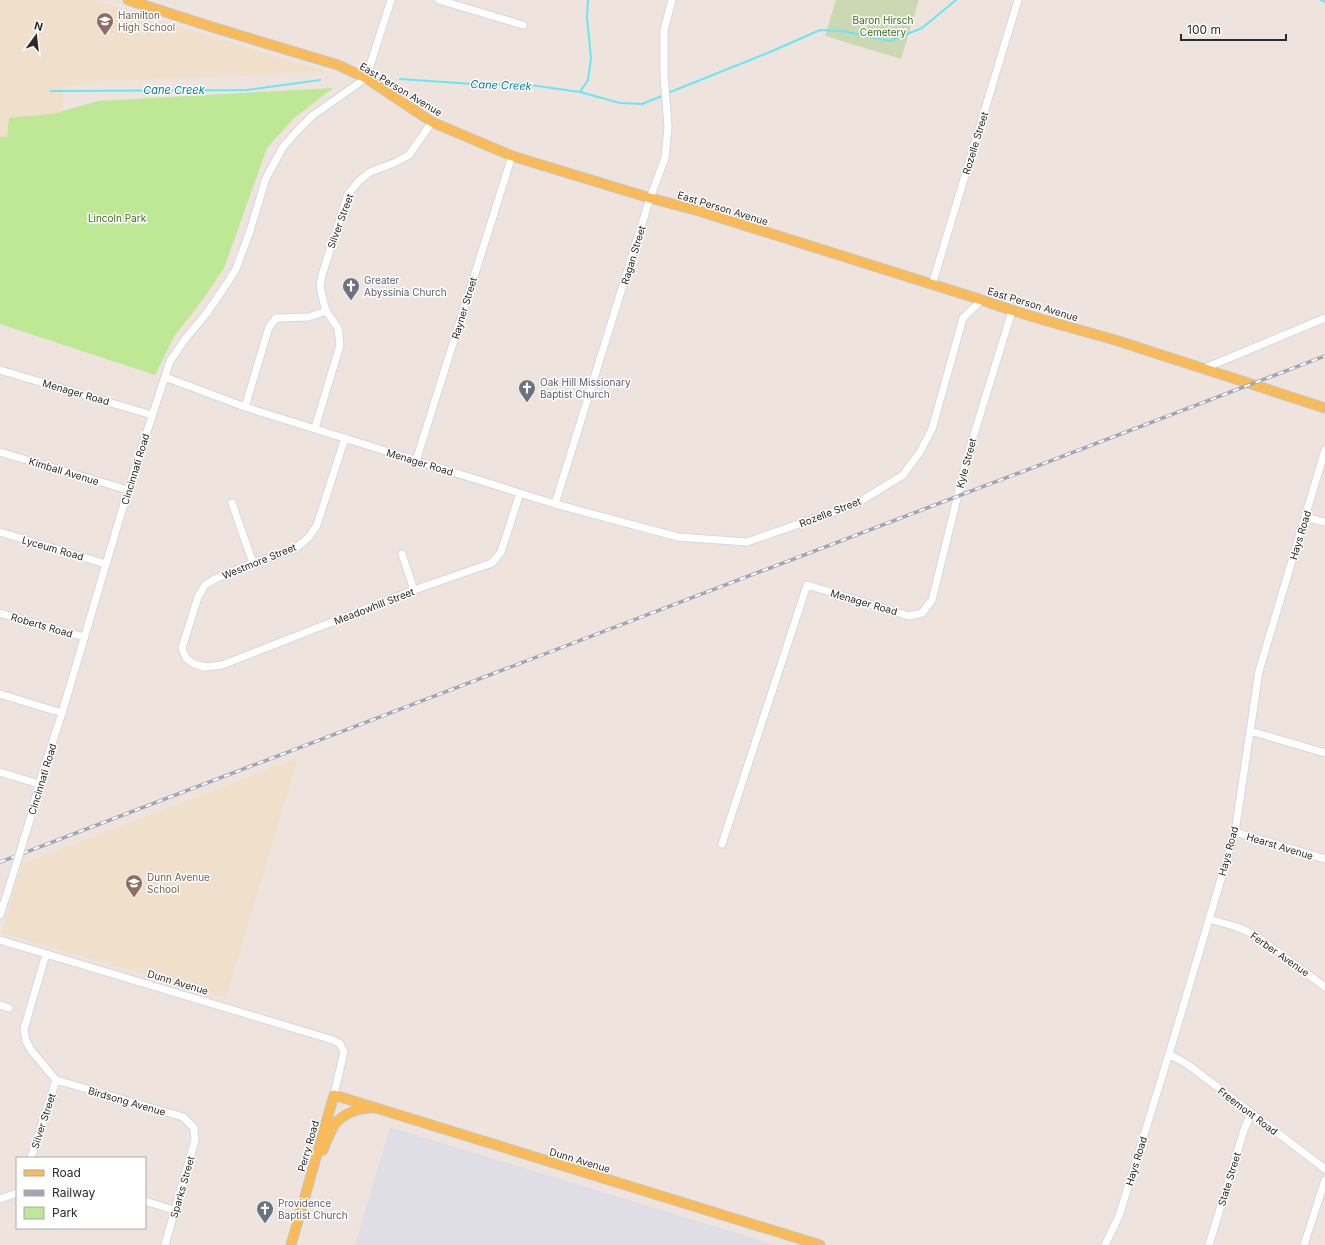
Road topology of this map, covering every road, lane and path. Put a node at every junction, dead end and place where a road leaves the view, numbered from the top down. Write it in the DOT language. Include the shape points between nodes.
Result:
graph roads {
  1 [pos="128,0"];
  2 [pos="391,0"];
  3 [pos="439,0"];
  4 [pos="672,0"];
  5 [pos="1018,0"];
  6 [pos="138,1"];
  7 [pos="523,25"];
  8 [pos="366,78"];
  9 [pos="432,122"];
  10 [pos="512,156"];
  11 [pos="650,198"];
  12 [pos="932,285"];
  13 [pos="982,300"];
  14 [pos="326,311"];
  15 [pos="1012,311"];
  16 [pos="1325,318"];
  17 [pos="1205,368"];
  18 [pos="0,370"];
  19 [pos="165,377"];
  20 [pos="245,407"];
  21 [pos="1325,408"];
  22 [pos="152,415"];
  23 [pos="315,428"];
  24 [pos="345,438"];
  25 [pos="1325,450"];
  26 [pos="0,452"];
  27 [pos="416,461"];
  28 [pos="128,490"];
  29 [pos="520,493"];
  30 [pos="232,503"];
  31 [pos="555,504"];
  32 [pos="1305,517"];
  33 [pos="1325,522"];
  34 [pos="0,532"];
  35 [pos="678,537"];
  36 [pos="402,554"];
  37 [pos="253,563"];
  38 [pos="106,564"];
  39 [pos="414,590"];
  40 [pos="0,613"];
  41 [pos="922,614"];
  42 [pos="84,637"];
  43 [pos="186,658"];
  44 [pos="0,694"];
  45 [pos="62,713"];
  46 [pos="1250,731"];
  47 [pos="1325,753"];
  48 [pos="0,772"];
  49 [pos="39,784"];
  50 [pos="1235,832"];
  51 [pos="722,844"];
  52 [pos="1325,859"];
  53 [pos="0,915"];
  54 [pos="1209,919"];
  55 [pos="0,940"];
  56 [pos="46,954"];
  57 [pos="1325,987"];
  58 [pos="0,1005"];
  59 [pos="9,1008"];
  60 [pos="344,1052"];
  61 [pos="1169,1054"];
  62 [pos="56,1080"];
  63 [pos="334,1095"];
  64 [pos="376,1108"];
  65 [pos="1251,1114"];
  66 [pos="194,1128"];
  67 [pos="31,1157"];
  68 [pos="314,1167"];
  69 [pos="1325,1169"];
  70 [pos="1325,1180"];
  71 [pos="16,1193"];
  72 [pos="0,1199"];
  73 [pos="146,1201"];
  74 [pos="176,1211"];
  75 [pos="165,1245"];
  76 [pos="291,1245"];
  77 [pos="820,1245"];
  78 [pos="1105,1245"];
  79 [pos="1209,1245"];
  80 [pos="1304,1245"];
  1 -- 6 [label="main road, East Person Avenue"];
  2 -- 8 [label="street"];
  3 -- 7 [label="street"];
  4 -- 11 [label="street, Ragan Street" via="664,30 668,127 665,158"];
  5 -- 12 [label="street, Rozelle Street"];
  6 -- 8 [label="main road, East Person Avenue" via="338,65"];
  8 -- 9 [label="main road, East Person Avenue"];
  8 -- 19 [label="street, Cincinnati Road" via="312,116 283,147 266,178 236,269 170,361"];
  9 -- 10 [label="main road, East Person Avenue"];
  9 -- 14 [label="street, Silver Street" via="409,155 370,172 348,194 322,275 320,286"];
  10 -- 11 [label="main road, East Person Avenue"];
  10 -- 27 [label="street, Rayner Street"];
  11 -- 12 [label="main road, East Person Avenue" via="699,211"];
  11 -- 31 [label="street, Ragan Street"];
  12 -- 13 [label="main road, East Person Avenue"];
  13 -- 15 [label="main road, East Person Avenue"];
  13 -- 35 [label="street, Rozelle Street" via="962,318 932,429 920,452 903,474 856,504 747,542"];
  14 -- 20 [label="street" via="309,317 276,318 269,327"];
  14 -- 23 [label="street" via="338,328 340,345"];
  15 -- 17 [label="main road, East Person Avenue"];
  15 -- 41 [label="street, Kyle Street" via="968,454 932,600"];
  16 -- 17 [label="street"];
  17 -- 21 [label="main road, East Person Avenue"];
  18 -- 22 [label="street, Menager Road"];
  19 -- 20 [label="street, Menager Road"];
  19 -- 22 [label="street, Cincinnati Road"];
  20 -- 23 [label="street, Menager Road"];
  22 -- 28 [label="street, Cincinnati Road"];
  23 -- 24 [label="street, Menager Road"];
  24 -- 27 [label="street, Menager Road"];
  24 -- 37 [label="street, Westmore Street" via="317,525 309,537 295,549"];
  25 -- 32 [label="street, Hays Road"];
  26 -- 28 [label="street, Kimball Avenue"];
  27 -- 29 [label="street, Menager Road"];
  28 -- 38 [label="street, Cincinnati Road"];
  29 -- 31 [label="street, Menager Road"];
  29 -- 39 [label="street, Meadowhill Street" via="502,552 492,564"];
  30 -- 37 [label="street"];
  31 -- 35 [label="street, Menager Road"];
  32 -- 33 [label="street"];
  32 -- 46 [label="street, Hays Road" via="1259,672"];
  34 -- 38 [label="street, Lyceum Road"];
  36 -- 39 [label="street"];
  37 -- 43 [label="street, Westmore Street" via="205,585 198,597 182,648"];
  38 -- 42 [label="street, Cincinnati Road"];
  39 -- 43 [label="street, Meadowhill Street" via="222,666 205,667"];
  40 -- 42 [label="street, Roberts Road"];
  41 -- 51 [label="street, Menager Road" via="909,616 808,586"];
  42 -- 45 [label="street, Cincinnati Road"];
  44 -- 45 [label="street"];
  45 -- 49 [label="street, Cincinnati Road"];
  46 -- 47 [label="street"];
  46 -- 50 [label="street, Hays Road"];
  48 -- 49 [label="street"];
  49 -- 53 [label="street, Cincinnati Road, bridge"];
  50 -- 52 [label="street, Hearst Avenue"];
  50 -- 54 [label="street, Hays Road"];
  54 -- 57 [label="street, Ferber Avenue" via="1255,935"];
  54 -- 61 [label="street, Hays Road"];
  55 -- 56 [label="street, Dunn Avenue"];
  56 -- 60 [label="street, Dunn Avenue" via="333,1040 340,1044"];
  56 -- 62 [label="street, Silver Street" via="24,1029 31,1050"];
  58 -- 59 [label="street"];
  60 -- 63 [label="street, Perry Road"];
  61 -- 65 [label="street, Freemont Road" via="1187,1064"];
  61 -- 78 [label="street, Hays Road" via="1119,1216"];
  62 -- 66 [label="street, Birdsong Avenue" via="183,1117"];
  62 -- 67 [label="street, Silver Street"];
  63 -- 64 [label="main road, Dunn Avenue"];
  63 -- 68 [label="main road, Perry Road"];
  64 -- 68 [label="main road" via="366,1108 344,1116 334,1125"];
  64 -- 77 [label="main road, Dunn Avenue"];
  65 -- 69 [label="street, Freemont Road"];
  65 -- 79 [label="street, State Street"];
  66 -- 74 [label="street, Sparks Street" via="195,1140"];
  68 -- 76 [label="main road, Perry Road"];
  70 -- 80 [label="street"];
  71 -- 72 [label="street"];
  73 -- 74 [label="street"];
  74 -- 75 [label="street, Sparks Street"];
}
